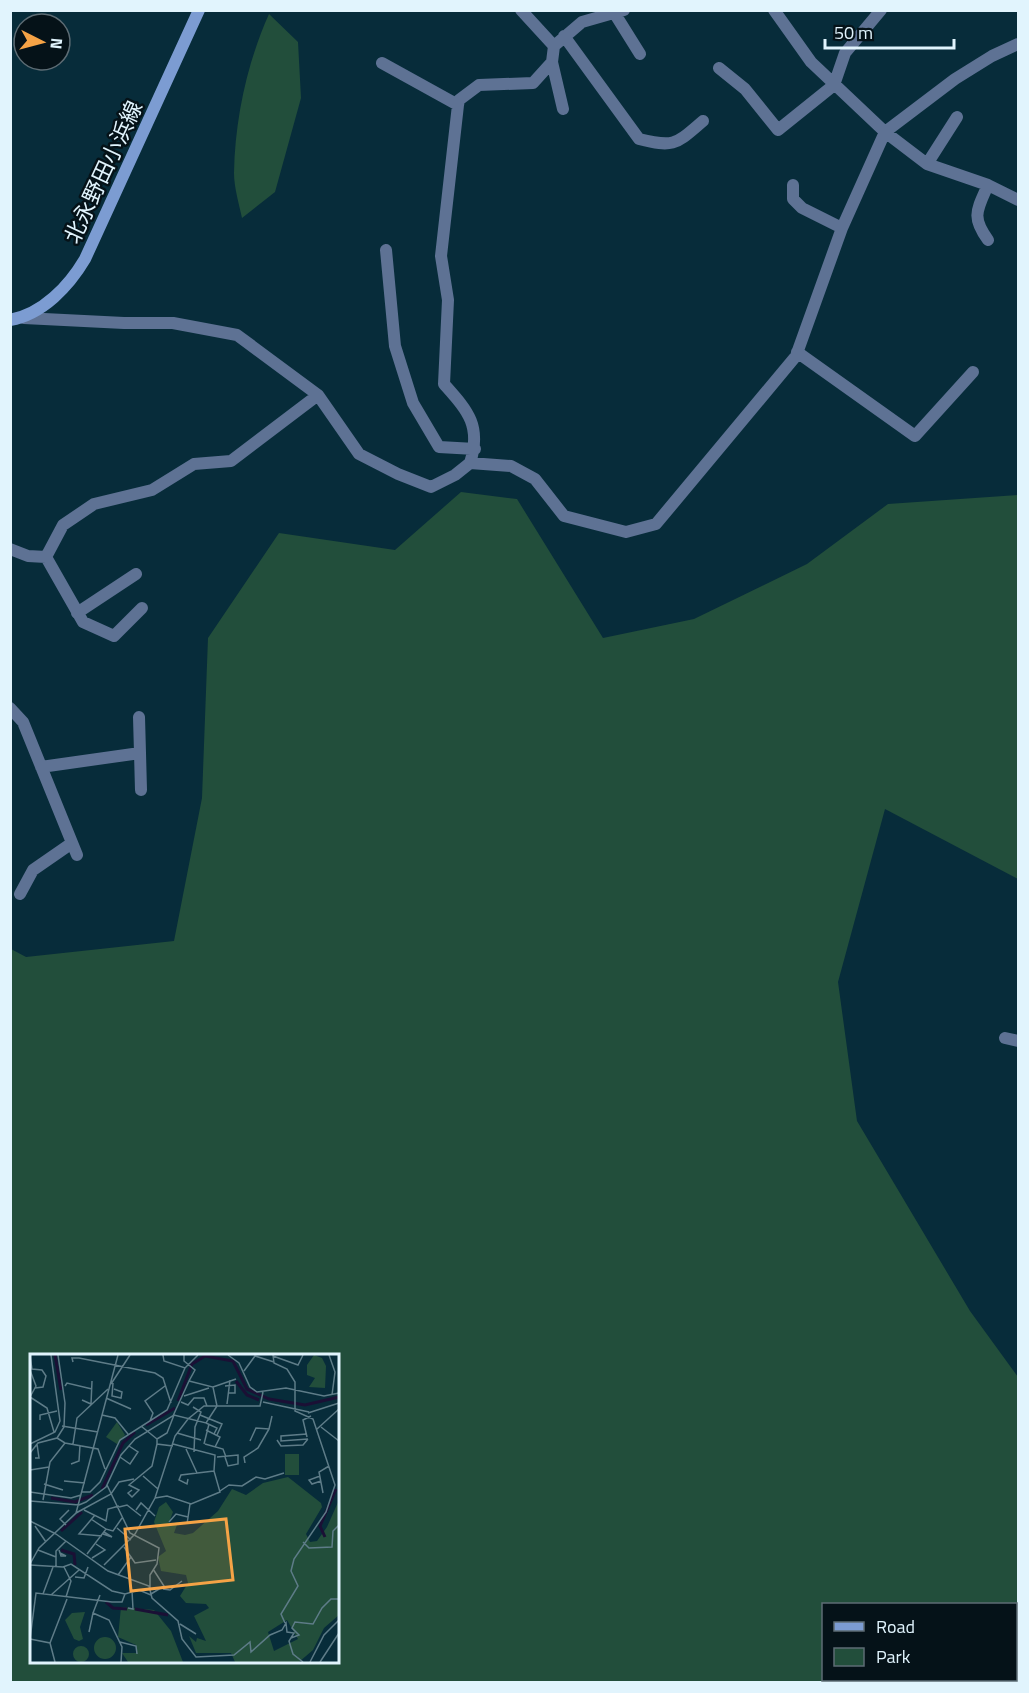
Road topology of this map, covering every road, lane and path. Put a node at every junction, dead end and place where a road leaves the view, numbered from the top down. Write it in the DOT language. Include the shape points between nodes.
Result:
graph roads {
  1 [pos="199,10"];
  2 [pos="521,10"];
  3 [pos="774,10"];
  4 [pos="881,10"];
  5 [pos="619,13"];
  6 [pos="564,36"];
  7 [pos="1018,44"];
  8 [pos="554,46"];
  9 [pos="640,54"];
  10 [pos="552,62"];
  11 [pos="382,63"];
  12 [pos="719,68"];
  13 [pos="834,85"];
  14 [pos="458,105"];
  15 [pos="562,109"];
  16 [pos="957,117"];
  17 [pos="703,121"];
  18 [pos="885,132"];
  19 [pos="927,164"];
  20 [pos="987,185"];
  21 [pos="793,186"];
  22 [pos="1018,200"];
  23 [pos="842,228"];
  24 [pos="988,240"];
  25 [pos="386,250"];
  26 [pos="24,318"];
  27 [pos="10,320"];
  28 [pos="797,352"];
  29 [pos="973,372"];
  30 [pos="318,395"];
  31 [pos="474,449"];
  32 [pos="470,463"];
  33 [pos="10,549"];
  34 [pos="46,557"];
  35 [pos="136,574"];
  36 [pos="142,608"];
  37 [pos="77,613"];
  38 [pos="10,708"];
  39 [pos="140,717"];
  40 [pos="140,753"];
  41 [pos="41,767"];
  42 [pos="141,790"];
  43 [pos="20,894"];
  44 [pos="1005,1038"];
  45 [pos="1018,1041"];
  1 -- 26 [label="main road, 北永野田小浜線" via="86,259 75,276 41,308"];
  2 -- 8 [label="street"];
  3 -- 13 [label="street"];
  4 -- 13 [label="street" via="845,53"];
  5 -- 6 [label="street" via="582,22"];
  5 -- 9 [label="street"];
  6 -- 8 [label="street"];
  6 -- 17 [label="street" via="639,140 662,145 678,142"];
  7 -- 18 [label="street" via="956,79"];
  8 -- 10 [label="street"];
  10 -- 14 [label="street" via="533,83 479,85"];
  10 -- 15 [label="street"];
  11 -- 14 [label="street"];
  12 -- 13 [label="street" via="746,88 778,130"];
  13 -- 18 [label="street"];
  14 -- 31 [label="street" via="441,256 448,300 444,384 470,414"];
  16 -- 19 [label="street"];
  18 -- 19 [label="street"];
  18 -- 23 [label="street"];
  19 -- 20 [label="street"];
  20 -- 22 [label="street"];
  20 -- 24 [label="street" via="976,213 978,227"];
  21 -- 23 [label="street" via="793,199 802,208"];
  23 -- 28 [label="street"];
  25 -- 31 [label="street" via="395,346 413,403 439,447"];
  26 -- 27 [label="main road, 北永野田小浜線"];
  26 -- 30 [label="street" via="173,323 237,335"];
  28 -- 29 [label="street" via="915,436"];
  28 -- 32 [label="street" via="656,524 627,532 564,516 535,479 511,466"];
  30 -- 32 [label="street" via="359,454 398,474 431,487"];
  30 -- 34 [label="street" via="231,461 194,464 152,490 94,504 63,525"];
  31 -- 32 [label="street"];
  33 -- 34 [label="street"];
  34 -- 37 [label="street"];
  35 -- 37 [label="street"];
  36 -- 37 [label="street" via="114,636 83,622"];
  38 -- 41 [label="street" via="22,722"];
  39 -- 40 [label="street"];
  40 -- 41 [label="street"];
  40 -- 42 [label="street"];
  41 -- 43 [label="street" via="75,849 33,870"];
  44 -- 45 [label="street"];
}
